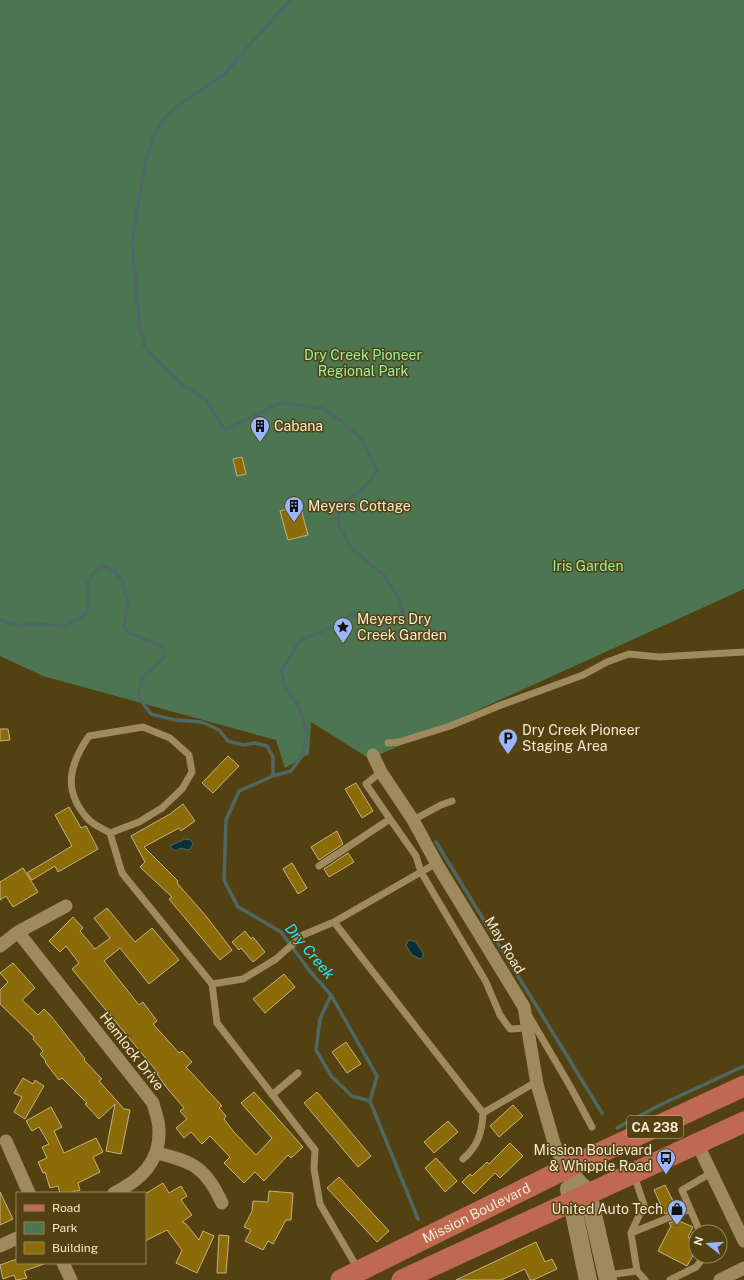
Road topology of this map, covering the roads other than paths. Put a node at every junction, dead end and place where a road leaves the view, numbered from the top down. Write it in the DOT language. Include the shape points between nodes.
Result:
graph roads {
  1 [pos="744,652"];
  2 [pos="388,742"];
  3 [pos="373,755"];
  4 [pos="381,772"];
  5 [pos="452,801"];
  6 [pos="390,819"];
  7 [pos="413,820"];
  8 [pos="110,833"];
  9 [pos="437,863"];
  10 [pos="319,866"];
  11 [pos="420,872"];
  12 [pos="66,906"];
  13 [pos="334,922"];
  14 [pos="18,932"];
  15 [pos="0,946"];
  16 [pos="212,984"];
  17 [pos="524,1007"];
  18 [pos="528,1028"];
  19 [pos="298,1073"];
  20 [pos="536,1082"];
  21 [pos="744,1086"];
  22 [pos="272,1095"];
  23 [pos="483,1114"];
  24 [pos="744,1122"];
  25 [pos="592,1127"];
  26 [pos="6,1141"];
  27 [pos="697,1143"];
  28 [pos="157,1153"];
  29 [pos="463,1158"];
  30 [pos="566,1169"];
  31 [pos="633,1173"];
  32 [pos="711,1173"];
  33 [pos="29,1192"];
  34 [pos="116,1192"];
  35 [pos="579,1197"];
  36 [pos="222,1203"];
  37 [pos="690,1209"];
  38 [pos="697,1224"];
  39 [pos="631,1233"];
  40 [pos="16,1238"];
  41 [pos="744,1241"];
  42 [pos="0,1246"];
  43 [pos="63,1264"];
  44 [pos="698,1264"];
  45 [pos="744,1268"];
  46 [pos="637,1271"];
  47 [pos="350,1276"];
  48 [pos="608,1278"];
  49 [pos="71,1280"];
  50 [pos="403,1280"];
  51 [pos="588,1280"];
  52 [pos="645,1280"];
  53 [pos="670,1280"];
  54 [pos="720,1280"];
  1 -- 2 [label="lane" via="659,657 628,654 583,675 450,726 399,742"];
  3 -- 4 [label="street, May Road"];
  4 -- 6 [label="lane" via="366,784"];
  4 -- 7 [label="street, May Road"];
  5 -- 7 [label="lane"];
  6 -- 10 [label="lane"];
  6 -- 11 [label="lane" via="416,856"];
  7 -- 9 [label="street, May Road"];
  8 -- 8 [label="lane" via="139,822 162,808 182,789 192,772 189,755 170,738 143,727 89,736 78,751 70,773 75,800 90,820"];
  8 -- 16 [label="lane" via="122,873"];
  9 -- 11 [label="lane"];
  9 -- 17 [label="street, May Road"];
  11 -- 13 [label="lane"];
  11 -- 18 [label="lane" via="486,982 500,1015 510,1029"];
  12 -- 14 [label="street"];
  13 -- 16 [label="lane" via="303,935 276,959 243,979"];
  13 -- 23 [label="lane"];
  14 -- 15 [label="street"];
  14 -- 28 [label="street, Hemlock Drive" via="153,1103 159,1129"];
  16 -- 22 [label="lane" via="217,1023"];
  17 -- 18 [label="street, May Road"];
  17 -- 25 [label="lane"];
  18 -- 20 [label="street, May Road"];
  19 -- 22 [label="lane"];
  20 -- 23 [label="lane"];
  20 -- 30 [label="street, May Road" via="554,1143"];
  21 -- 30 [label="main road, Mission Boulevard / CA 238"];
  22 -- 47 [label="lane" via="315,1150 314,1169 320,1204"];
  23 -- 29 [label="lane" via="479,1140"];
  24 -- 27 [label="main road, Mission Boulevard / CA 238"];
  26 -- 33 [label="street"];
  27 -- 31 [label="main road, Mission Boulevard / CA 238"];
  27 -- 32 [label="street"];
  28 -- 34 [label="street, Hemlock Drive" via="144,1173"];
  28 -- 36 [label="street" via="181,1159 203,1172 214,1185"];
  30 -- 35 [label="main road"];
  30 -- 47 [label="main road, Mission Boulevard / CA 238"];
  31 -- 35 [label="main road, Mission Boulevard / CA 238"];
  31 -- 39 [label="lane" via="644,1205"];
  32 -- 37 [label="lane" via="682,1190"];
  32 -- 41 [label="street"];
  35 -- 48 [label="main road"];
  35 -- 50 [label="main road, Mission Boulevard / CA 238"];
  35 -- 51 [label="main road"];
  37 -- 38 [label="lane"];
  37 -- 39 [label="lane"];
  39 -- 46 [label="lane"];
  40 -- 42 [label="street"];
  43 -- 49 [label="street"];
  44 -- 53 [label="lane"];
  45 -- 54 [label="street"];
  46 -- 48 [label="lane"];
  46 -- 52 [label="lane"];
}
